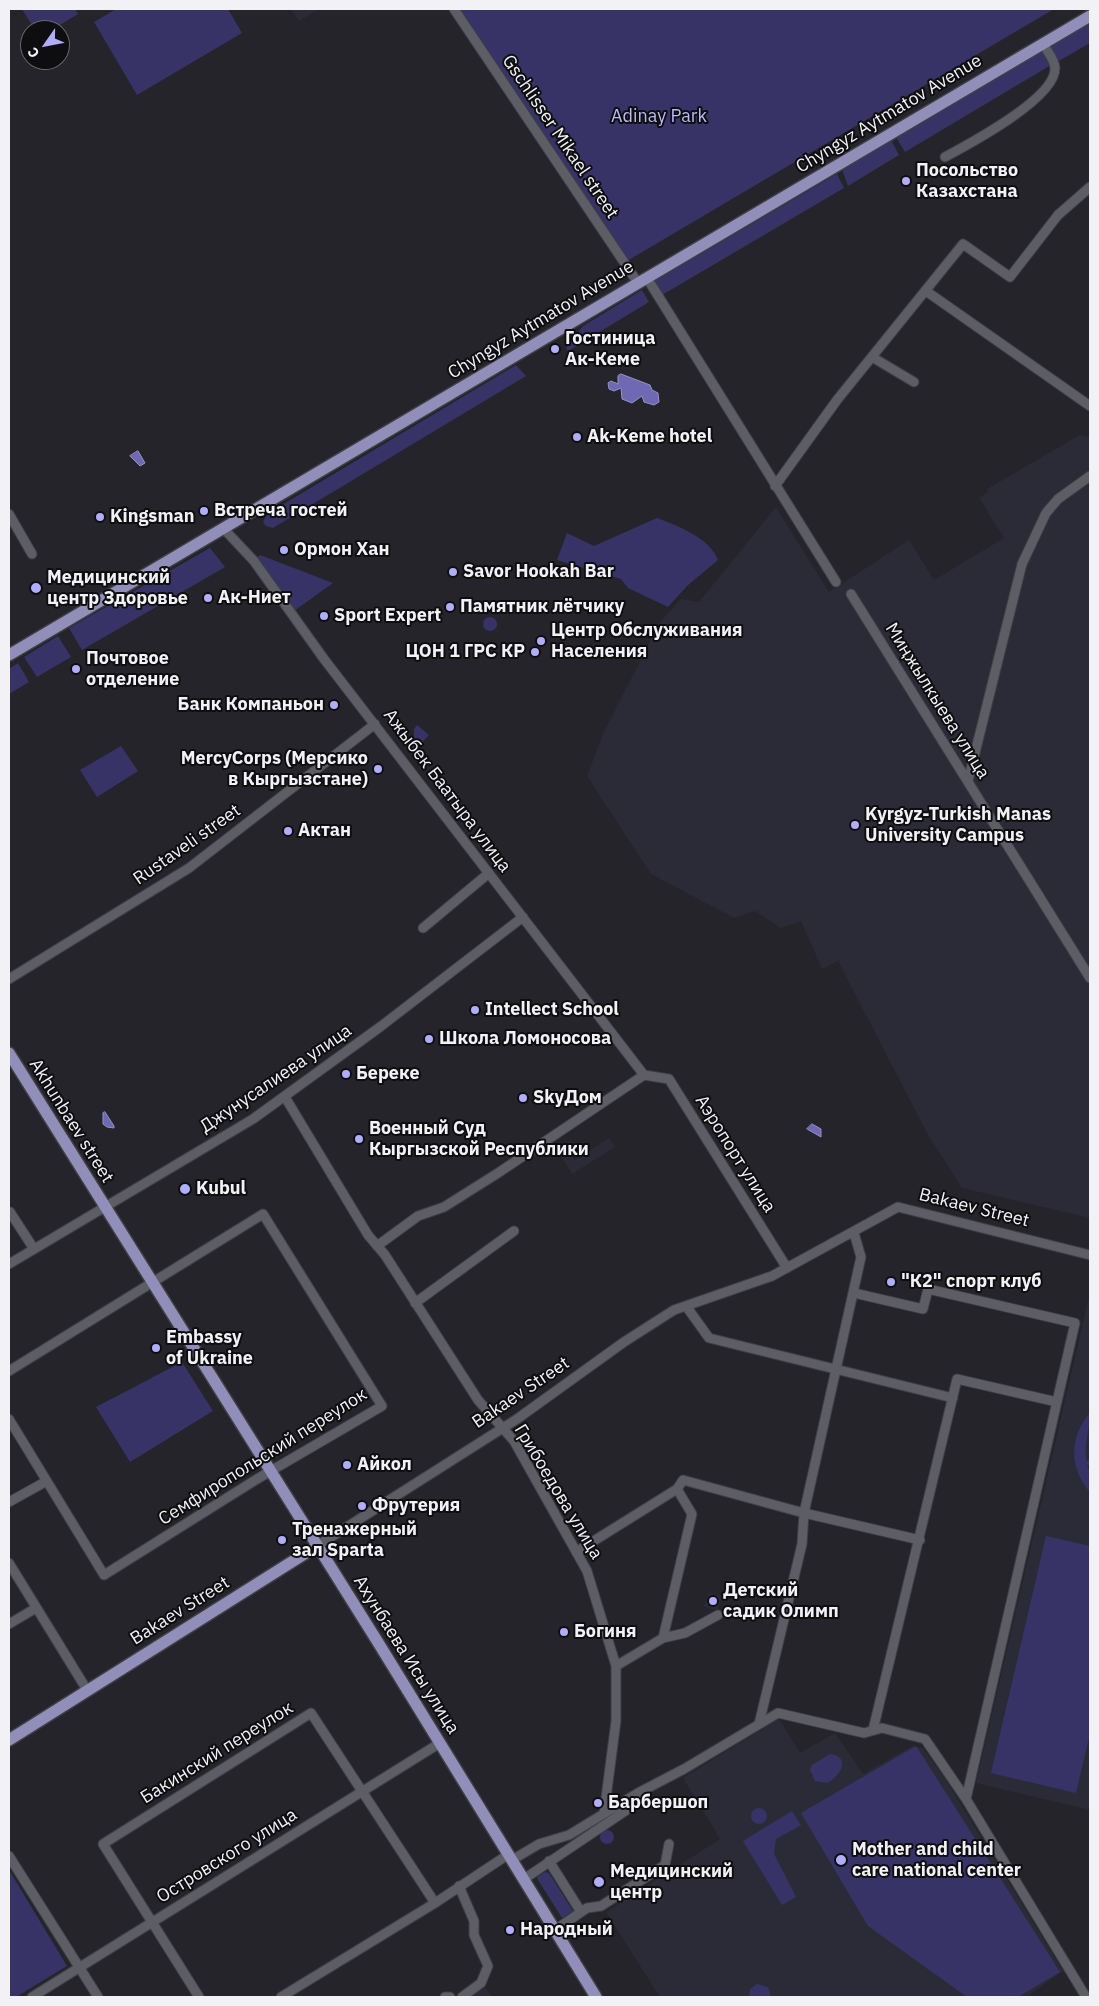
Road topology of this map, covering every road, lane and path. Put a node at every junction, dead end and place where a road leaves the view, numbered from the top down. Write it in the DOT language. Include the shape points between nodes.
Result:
graph roads {
  1 [pos="454,9"];
  2 [pos="1090,16"];
  3 [pos="1043,44"];
  4 [pos="945,157"];
  5 [pos="1090,188"];
  6 [pos="643,280"];
  7 [pos="926,292"];
  8 [pos="872,357"];
  9 [pos="914,382"];
  10 [pos="1090,406"];
  11 [pos="1090,476"];
  12 [pos="775,486"];
  13 [pos="9,514"];
  14 [pos="223,528"];
  15 [pos="32,554"];
  16 [pos="836,582"];
  17 [pos="851,594"];
  18 [pos="9,655"];
  19 [pos="375,724"];
  20 [pos="968,781"];
  21 [pos="488,873"];
  22 [pos="523,917"];
  23 [pos="423,928"];
  24 [pos="9,978"];
  25 [pos="1090,978"];
  26 [pos="9,1053"];
  27 [pos="644,1075"];
  28 [pos="285,1097"];
  29 [pos="104,1206"];
  30 [pos="10,1212"];
  31 [pos="514,1231"];
  32 [pos="854,1233"];
  33 [pos="377,1246"];
  34 [pos="34,1249"];
  35 [pos="1090,1255"];
  36 [pos="9,1264"];
  37 [pos="787,1268"];
  38 [pos="152,1282"];
  39 [pos="854,1294"];
  40 [pos="415,1303"];
  41 [pos="686,1306"];
  42 [pos="836,1368"];
  43 [pos="9,1371"];
  44 [pos="953,1398"];
  45 [pos="1056,1402"];
  46 [pos="9,1419"];
  47 [pos="502,1428"];
  48 [pos="271,1471"];
  49 [pos="46,1482"];
  50 [pos="677,1489"];
  51 [pos="9,1502"];
  52 [pos="804,1513"];
  53 [pos="920,1540"];
  54 [pos="317,1546"];
  55 [pos="576,1552"];
  56 [pos="9,1563"];
  57 [pos="36,1608"];
  58 [pos="718,1615"];
  59 [pos="9,1624"];
  60 [pos="663,1638"];
  61 [pos="616,1666"];
  62 [pos="87,1690"];
  63 [pos="759,1724"];
  64 [pos="873,1730"];
  65 [pos="9,1740"];
  66 [pos="440,1743"];
  67 [pos="362,1792"];
  68 [pos="966,1799"];
  69 [pos="640,1801"];
  70 [pos="604,1813"];
  71 [pos="669,1844"];
  72 [pos="9,1856"];
  73 [pos="511,1857"];
  74 [pos="549,1861"];
  75 [pos="524,1879"];
  76 [pos="459,1886"];
  77 [pos="435,1903"];
  78 [pos="581,1912"];
  79 [pos="152,1922"];
  80 [pos="555,1930"];
  81 [pos="79,1968"];
  82 [pos="32,1997"];
  83 [pos="98,1997"];
  84 [pos="199,1997"];
  85 [pos="282,1997"];
  86 [pos="446,1997"];
  87 [pos="450,1997"];
  88 [pos="462,1997"];
  89 [pos="596,1997"];
  90 [pos="1086,1997"];
  1 -- 6 [label="street, Gschlisser Mikael street"];
  2 -- 3 [label="main road, Chyngyz Aytmatov Avenue"];
  3 -- 4 [label="street" via="1056,70 1041,94 999,127"];
  3 -- 6 [label="main road, Chyngyz Aytmatov Avenue"];
  5 -- 7 [label="street" via="1058,214 1010,277 963,244"];
  6 -- 12 [label="street, Gschlisser Mikael street"];
  6 -- 14 [label="main road, Chyngyz Aytmatov Avenue"];
  7 -- 8 [label="street"];
  7 -- 10 [label="street"];
  8 -- 9 [label="street"];
  8 -- 12 [label="street"];
  11 -- 20 [label="street" via="1058,499 1046,513 1022,564"];
  12 -- 16 [label="street, Gschlisser Mikael street"];
  13 -- 15 [label="street"];
  14 -- 18 [label="main road, Chyngyz Aytmatov Avenue"];
  14 -- 19 [label="street, Ажыбек Баатыра улица" via="254,561"];
  17 -- 20 [label="street, Миңжылкыева улица"];
  19 -- 21 [label="street, Ажыбек Баатыра улица"];
  19 -- 24 [label="street, Rustaveli street" via="189,868"];
  20 -- 25 [label="street, Миңжылкыева улица"];
  21 -- 22 [label="street, Ажыбек Баатыра улица"];
  21 -- 23 [label="street"];
  22 -- 27 [label="street, Ажыбек Баатыра улица"];
  22 -- 28 [label="street, Джунусалиева улица"];
  26 -- 29 [label="main road, Akhunbaev street"];
  27 -- 33 [label="street" via="490,1178 444,1207 418,1216"];
  27 -- 37 [label="street, Аэропорт улица" via="669,1079"];
  28 -- 29 [label="street, Джунусалиева улица"];
  28 -- 33 [label="street, Грибоедова улица"];
  29 -- 34 [label="street, Джунусалиева улица"];
  29 -- 38 [label="main road, Ахунбаева Исы улица"];
  30 -- 34 [label="street"];
  31 -- 40 [label="street"];
  32 -- 35 [label="street, Bakaev Street" via="898,1207"];
  32 -- 37 [label="street, Bakaev Street"];
  32 -- 39 [label="street" via="861,1256"];
  33 -- 40 [label="street, Грибоедова улица"];
  34 -- 36 [label="street, Джунусалиева улица"];
  37 -- 41 [label="street, Bakaev Street"];
  38 -- 43 [label="street, Семфиропольский переулок"];
  38 -- 48 [label="main road, Ахунбаева Исы улица"];
  38 -- 48 [label="street, Семфиропольский переулок" via="263,1214 382,1406"];
  39 -- 42 [label="street"];
  39 -- 45 [label="street" via="923,1309 928,1289 1075,1323"];
  40 -- 47 [label="street, Грибоедова улица" via="478,1400"];
  41 -- 42 [label="street" via="709,1338"];
  41 -- 47 [label="street, Bakaev Street" via="674,1310 624,1342"];
  42 -- 44 [label="street"];
  42 -- 52 [label="street"];
  44 -- 45 [label="street" via="957,1379"];
  44 -- 53 [label="street"];
  45 -- 68 [label="street"];
  46 -- 49 [label="street, Семфиропольский переулок"];
  47 -- 54 [label="street, Bakaev Street"];
  47 -- 55 [label="street, Грибоедова улица" via="514,1442"];
  48 -- 49 [label="street, Семфиропольский переулок" via="104,1575"];
  48 -- 54 [label="main road, Ахунбаева Исы улица"];
  49 -- 51 [label="street"];
  50 -- 52 [label="street" via="683,1480"];
  50 -- 55 [label="street"];
  50 -- 60 [label="street" via="692,1514"];
  52 -- 53 [label="street"];
  52 -- 63 [label="street" via="802,1544"];
  53 -- 64 [label="street"];
  54 -- 62 [label="main road, Bakaev Street"];
  54 -- 66 [label="main road, Ахунбаева Исы улица"];
  55 -- 61 [label="street, Грибоедова улица" via="587,1571"];
  56 -- 57 [label="street"];
  57 -- 59 [label="street"];
  57 -- 62 [label="street"];
  58 -- 60 [label="street" via="684,1633"];
  60 -- 61 [label="street"];
  61 -- 70 [label="street, Грибоедова улица" via="616,1721"];
  62 -- 65 [label="main road, Bakaev Street"];
  63 -- 64 [label="street" via="778,1713 864,1733"];
  63 -- 70 [label="street"];
  64 -- 68 [label="street" via="882,1728 925,1738"];
  66 -- 67 [label="street, Островского улица"];
  66 -- 73 [label="main road, Ахунбаева Исы улица"];
  67 -- 77 [label="street, Бакинский переулок"];
  67 -- 79 [label="street, Островского улица"];
  67 -- 79 [label="street, Бакинский переулок" via="310,1713 103,1844"];
  68 -- 90 [label="street"];
  69 -- 74 [label="street"];
  70 -- 73 [label="street" via="569,1835"];
  71 -- 78 [label="street" via="665,1864 601,1906"];
  72 -- 81 [label="street"];
  73 -- 75 [label="main road, Ахунбаева Исы улица"];
  73 -- 76 [label="street"];
  74 -- 75 [label="street"];
  74 -- 78 [label="street"];
  75 -- 80 [label="main road, Ахунбаева Исы улица"];
  76 -- 77 [label="street"];
  76 -- 88 [label="street" via="474,1921 474,1935 488,1966 481,1983"];
  77 -- 85 [label="street"];
  78 -- 80 [label="street"];
  79 -- 81 [label="street, Островского улица"];
  79 -- 84 [label="street"];
  80 -- 89 [label="main road, Ахунбаева Исы улица"];
  81 -- 82 [label="street, Островского улица"];
  81 -- 83 [label="street"];
  86 -- 87 [label="street"];
}
